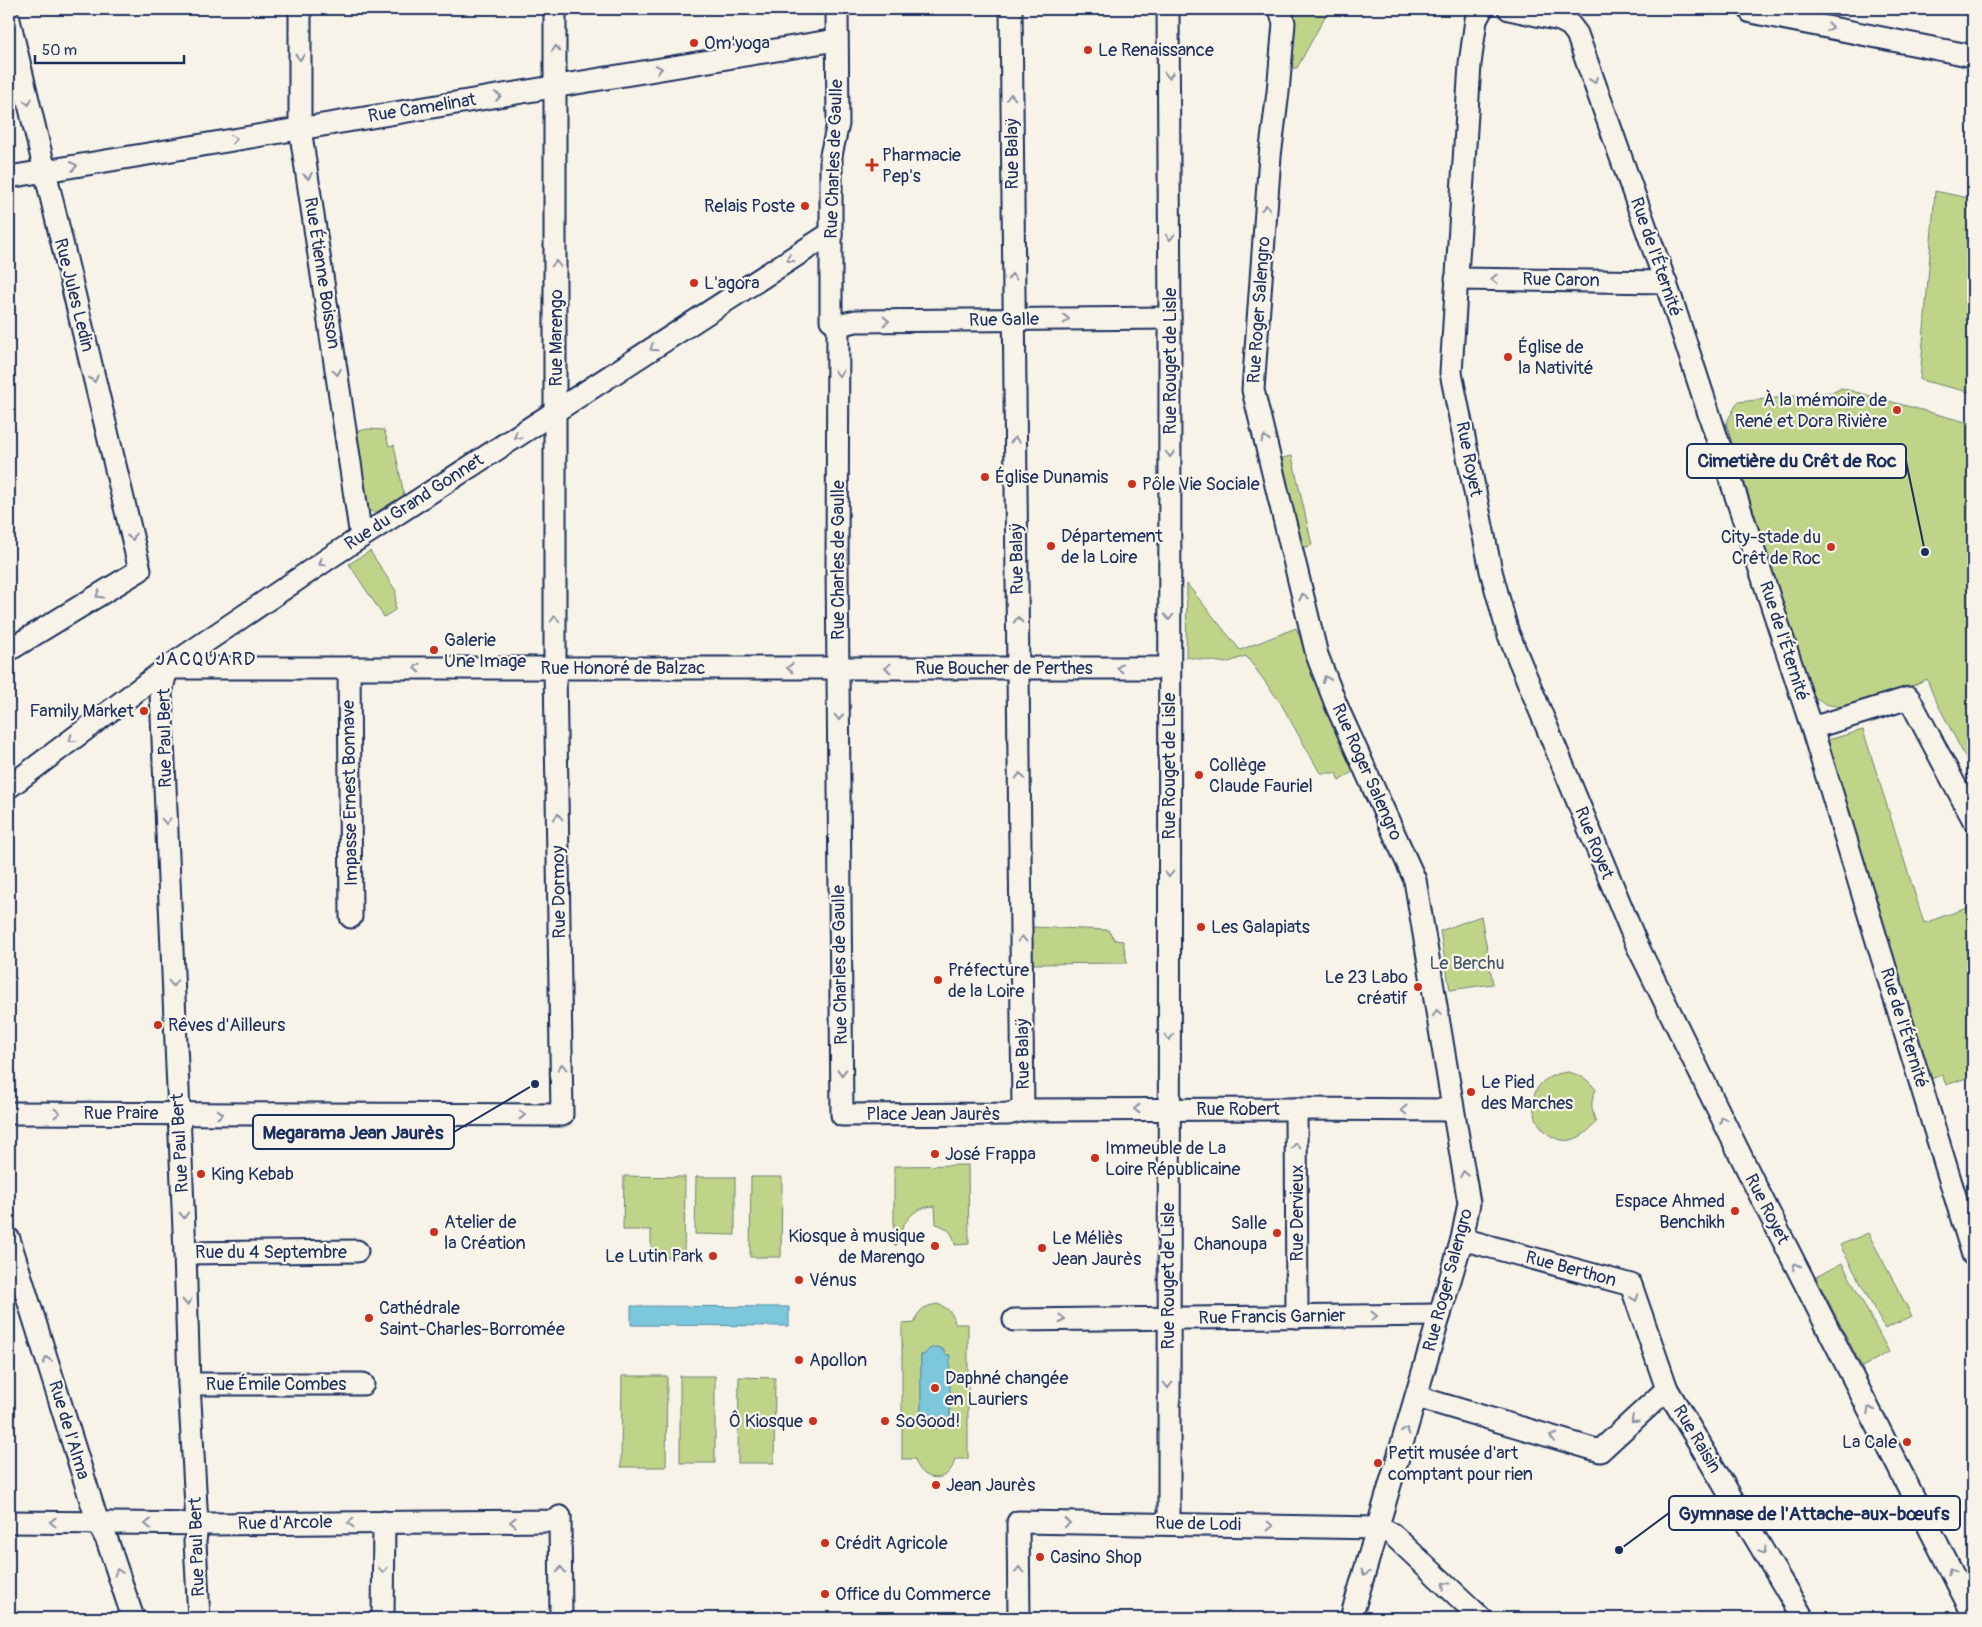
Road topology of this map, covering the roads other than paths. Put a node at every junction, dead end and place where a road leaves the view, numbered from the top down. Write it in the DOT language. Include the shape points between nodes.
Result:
graph roads {
  1 [pos="300,9"];
  2 [pos="555,9"];
  3 [pos="837,9"];
  4 [pos="1011,9"];
  5 [pos="1168,9"];
  6 [pos="1482,9"];
  7 [pos="1509,9"];
  8 [pos="1750,9"];
  9 [pos="1282,16"];
  10 [pos="9,20"];
  11 [pos="836,40"];
  12 [pos="1973,56"];
  13 [pos="556,86"];
  14 [pos="300,128"];
  15 [pos="44,171"];
  16 [pos="9,177"];
  17 [pos="831,233"];
  18 [pos="1456,279"];
  19 [pos="1666,282"];
  20 [pos="1170,318"];
  21 [pos="1012,320"];
  22 [pos="838,325"];
  23 [pos="556,411"];
  24 [pos="360,537"];
  25 [pos="9,650"];
  26 [pos="167,668"];
  27 [pos="349,668"];
  28 [pos="555,668"];
  29 [pos="839,668"];
  30 [pos="1019,668"];
  31 [pos="1169,668"];
  32 [pos="1812,728"];
  33 [pos="9,787"];
  34 [pos="1973,819"];
  35 [pos="351,917"];
  36 [pos="1296,1108"];
  37 [pos="1168,1109"];
  38 [pos="1023,1110"];
  39 [pos="1453,1110"];
  40 [pos="9,1113"];
  41 [pos="179,1114"];
  42 [pos="562,1115"];
  43 [pos="842,1115"];
  44 [pos="1462,1238"];
  45 [pos="9,1239"];
  46 [pos="357,1252"];
  47 [pos="185,1253"];
  48 [pos="1973,1255"];
  49 [pos="1440,1315"];
  50 [pos="1297,1317"];
  51 [pos="1168,1318"];
  52 [pos="1014,1320"];
  53 [pos="189,1384"];
  54 [pos="363,1384"];
  55 [pos="1667,1389"];
  56 [pos="1417,1397"];
  57 [pos="9,1522"];
  58 [pos="384,1522"];
  59 [pos="98,1523"];
  60 [pos="197,1524"];
  61 [pos="1168,1524"];
  62 [pos="1378,1528"];
  63 [pos="1973,1614"];
  64 [pos="1798,1616"];
  65 [pos="133,1618"];
  66 [pos="199,1618"];
  67 [pos="384,1618"];
  68 [pos="561,1618"];
  69 [pos="1019,1618"];
  70 [pos="1352,1618"];
  71 [pos="1481,1618"];
  1 -- 14 [label="street, Rue Étienne Boisson, one-way"];
  13 -- 2 [label="street, Rue Marengo, one-way"];
  3 -- 11 [label="street, Rue Charles de Gaulle"];
  21 -- 4 [label="street, Rue Balaÿ, one-way"];
  5 -- 20 [label="street, Rue Rouget de Lisle, one-way"];
  6 -- 18 [label="street, Rue Royet" via="1476,20 1470,64"];
  7 -- 19 [label="street, Rue de l'Éternité, one-way" via="1560,20 1577,34"];
  8 -- 12 [label="street, one-way" via="1751,12"];
  39 -- 9 [label="street, Rue Roger Salengro, one-way" via="1414,880 1316,655 1253,390"];
  10 -- 15 [label="street, Rue Jules Ledin, one-way"];
  13 -- 11 [label="street, Rue Camelinat, one-way"];
  11 -- 17 [label="street, Rue Charles de Gaulle" via="838,124 831,155"];
  14 -- 13 [label="street, Rue Camelinat, one-way"];
  23 -- 13 [label="street, Rue Marengo, one-way"];
  15 -- 14 [label="street, Rue Camelinat, one-way"];
  14 -- 24 [label="street, Rue Étienne Boisson, one-way"];
  15 -- 16 [label="street, Rue Camelinat"];
  15 -- 25 [label="street, Rue Jules Ledin, one-way" via="140,570"];
  17 -- 22 [label="street, Rue Charles de Gaulle" via="831,320"];
  17 -- 23 [label="street, Rue du Grand Gonnet, one-way"];
  19 -- 18 [label="street, Rue Caron, one-way"];
  63 -- 18 [label="street, Rue Royet, one-way" via="1637,945 1508,633 1491,571 1451,373"];
  19 -- 32 [label="street, Rue de l'Éternité"];
  21 -- 20 [label="street, Rue Galle, one-way"];
  20 -- 31 [label="street, Rue Rouget de Lisle, one-way"];
  22 -- 21 [label="street, Rue Galle, one-way" via="856,321"];
  30 -- 21 [label="street, Rue Balaÿ, one-way"];
  22 -- 29 [label="street, Rue Charles de Gaulle, one-way"];
  23 -- 24 [label="street, Rue du Grand Gonnet, one-way"];
  28 -- 23 [label="street, Rue Marengo, one-way"];
  24 -- 26 [label="street, Rue du Grand Gonnet, one-way"];
  26 -- 27 [label="street, Rue Honoré de Balzac"];
  26 -- 33 [label="street, Rue du Grand Gonnet, one-way"];
  26 -- 41 [label="street, Rue Paul Bert, one-way" via="161,693"];
  28 -- 27 [label="street, Rue Honoré de Balzac, one-way"];
  27 -- 35 [label="street, Impasse Ernest Bonnave"];
  29 -- 28 [label="street, Rue Honoré de Balzac, one-way"];
  42 -- 28 [label="street, Rue Dormoy, one-way"];
  30 -- 29 [label="street, Rue Boucher de Perthes, one-way"];
  29 -- 43 [label="street, Rue Charles de Gaulle, one-way"];
  31 -- 30 [label="street, Rue Boucher de Perthes, one-way"];
  38 -- 30 [label="street, Rue Balaÿ, one-way"];
  31 -- 37 [label="street, Rue Rouget de Lisle, one-way"];
  32 -- 34 [label="street" via="1909,698"];
  32 -- 48 [label="street, Rue de l'Éternité"];
  36 -- 37 [label="street, Rue Robert"];
  39 -- 36 [label="street, Rue Robert, one-way"];
  50 -- 36 [label="street, Rue Dervieux, one-way"];
  37 -- 38 [label="street, Rue Robert, one-way"];
  37 -- 51 [label="street, Rue Rouget de Lisle"];
  38 -- 43 [label="street, Place Jean Jaurès" via="1008,1114"];
  44 -- 39 [label="street, Rue Roger Salengro, one-way" via="1469,1203"];
  40 -- 41 [label="street, Rue Praire, one-way"];
  41 -- 42 [label="street, Rue Praire, one-way"];
  41 -- 47 [label="street, Rue Paul Bert, one-way"];
  44 -- 49 [label="street, Rue Roger Salengro"];
  44 -- 55 [label="street, Rue Berthon, one-way" via="1630,1285"];
  59 -- 45 [label="street, Rue de l'Alma, one-way"];
  46 -- 47 [label="street, Rue du 4 Septembre"];
  47 -- 53 [label="street, Rue Paul Bert, one-way"];
  50 -- 49 [label="street, Rue Francis Garnier, one-way"];
  49 -- 56 [label="street, Rue Roger Salengro"];
  50 -- 51 [label="street, Rue Francis Garnier"];
  52 -- 51 [label="street, Rue Francis Garnier, one-way"];
  51 -- 61 [label="street, Rue Rouget de Lisle, one-way"];
  53 -- 54 [label="street, Rue Émile Combes"];
  53 -- 60 [label="street, Rue Paul Bert"];
  55 -- 56 [label="street, one-way" via="1600,1451"];
  55 -- 64 [label="street, Rue Raisin, one-way"];
  62 -- 56 [label="street, Rue Roger Salengro, one-way"];
  59 -- 57 [label="street, Rue d'Arcole, one-way"];
  58 -- 60 [label="street, Rue d'Arcole, one-way"];
  58 -- 67 [label="street, one-way"];
  68 -- 58 [label="street, Rue d'Arcole, one-way" via="560,1517 556,1521"];
  60 -- 59 [label="street, Rue d'Arcole, one-way"];
  65 -- 59 [label="street, Rue de l'Alma, one-way" via="107,1540"];
  60 -- 66 [label="street, Rue Paul Bert"];
  61 -- 62 [label="street, Rue de Lodi, one-way"];
  69 -- 61 [label="street, Rue de Lodi, one-way" via="1018,1522"];
  62 -- 70 [label="street, Rue Roger Salengro, one-way"];
  71 -- 62 [label="street, one-way" via="1392,1534"];
}
